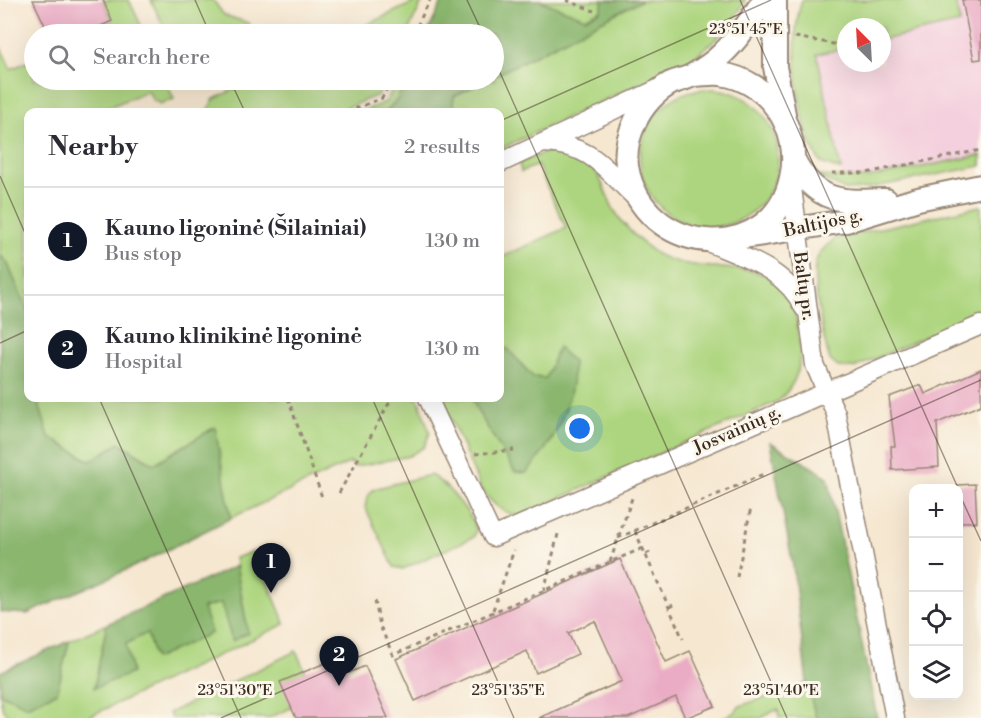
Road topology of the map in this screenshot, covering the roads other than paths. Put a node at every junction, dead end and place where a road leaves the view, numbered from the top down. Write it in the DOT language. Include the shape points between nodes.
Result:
graph roads {
  1 [pos="764,0"];
  2 [pos="775,0"];
  3 [pos="693,75"];
  4 [pos="671,83"];
  5 [pos="785,118"];
  6 [pos="543,143"];
  7 [pos="504,161"];
  8 [pos="793,170"];
  9 [pos="981,186"];
  10 [pos="638,199"];
  11 [pos="918,199"];
  12 [pos="796,231"];
  13 [pos="717,240"];
  14 [pos="808,318"];
  15 [pos="981,325"];
  16 [pos="826,391"];
  17 [pos="430,402"];
  18 [pos="895,718"];
  1 -- 3 [label="street, Baltų pr." via="722,55"];
  2 -- 5 [label="street" via="775,67"];
  3 -- 4 [label="street, Baltų pr."];
  3 -- 5 [label="street, Baltų pr." via="720,74 746,82 768,97"];
  4 -- 6 [label="street"];
  4 -- 10 [label="street, Baltų pr." via="650,99 634,122 627,147 628,174"];
  5 -- 8 [label="street, Baltų pr." via="792,139"];
  6 -- 7 [label="street"];
  6 -- 10 [label="street" via="569,145 590,154"];
  8 -- 11 [label="street, Baltijos g." via="811,186 840,202"];
  8 -- 12 [label="street, Baltų pr."];
  8 -- 13 [label="street" via="782,201 768,219 749,232"];
  9 -- 11 [label="street, Baltijos g."];
  10 -- 13 [label="street, Baltų pr." via="647,213 674,233"];
  11 -- 12 [label="street, Baltijos g." via="846,221"];
  12 -- 13 [label="street, Baltijos g."];
  12 -- 14 [label="street, Baltų pr."];
  13 -- 14 [label="street" via="781,276 797,294"];
  14 -- 16 [label="street, Baltų pr." via="815,365"];
  15 -- 16 [label="street, Josvainių g."];
  16 -- 17 [label="street, Josvainių g." via="493,537"];
  16 -- 18 [label="street, Baltų pr." via="836,414"];
}
